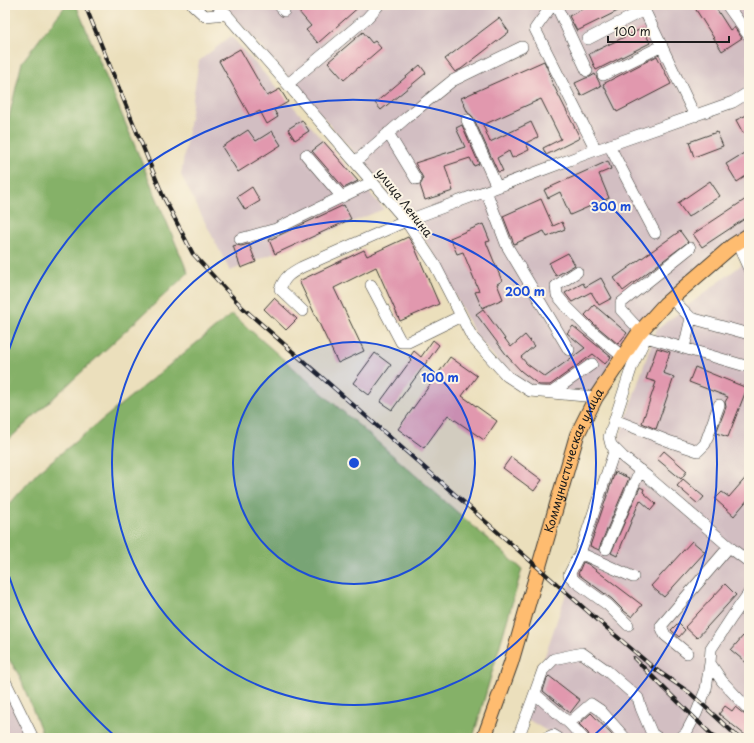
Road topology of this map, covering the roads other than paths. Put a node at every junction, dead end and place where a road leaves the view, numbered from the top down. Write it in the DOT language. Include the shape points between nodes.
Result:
graph roads {
  1 [pos="193,5"];
  2 [pos="218,5"];
  3 [pos="378,5"];
  4 [pos="552,5"];
  5 [pos="556,5"];
  6 [pos="727,5"];
  7 [pos="643,8"];
  8 [pos="227,14"];
  9 [pos="745,22"];
  10 [pos="749,36"];
  11 [pos="588,39"];
  12 [pos="662,46"];
  13 [pos="522,47"];
  14 [pos="587,71"];
  15 [pos="604,75"];
  16 [pos="288,84"];
  17 [pos="749,92"];
  18 [pos="695,116"];
  19 [pos="466,120"];
  20 [pos="388,134"];
  21 [pos="609,145"];
  22 [pos="596,150"];
  23 [pos="306,156"];
  24 [pos="355,162"];
  25 [pos="416,179"];
  26 [pos="372,182"];
  27 [pos="497,187"];
  28 [pos="486,191"];
  29 [pos="342,197"];
  30 [pos="406,221"];
  31 [pos="655,233"];
  32 [pos="749,235"];
  33 [pos="240,239"];
  34 [pos="737,243"];
  35 [pos="690,248"];
  36 [pos="749,269"];
  37 [pos="577,272"];
  38 [pos="371,285"];
  39 [pos="671,298"];
  40 [pos="303,311"];
  41 [pos="461,316"];
  42 [pos="691,318"];
  43 [pos="643,334"];
  44 [pos="749,334"];
  45 [pos="684,348"];
  46 [pos="569,350"];
  47 [pos="623,357"];
  48 [pos="592,364"];
  49 [pos="749,367"];
  50 [pos="551,393"];
  51 [pos="596,397"];
  52 [pos="718,405"];
  53 [pos="615,420"];
  54 [pos="615,449"];
  55 [pos="640,470"];
  56 [pos="730,547"];
  57 [pos="606,549"];
  58 [pos="580,552"];
  59 [pos="749,562"];
  60 [pos="633,577"];
  61 [pos="749,593"];
  62 [pos="628,624"];
  63 [pos="687,653"];
  64 [pos="710,663"];
  65 [pos="5,681"];
  66 [pos="535,694"];
  67 [pos="749,710"];
  68 [pos="568,723"];
  69 [pos="33,738"];
  70 [pos="484,738"];
  71 [pos="518,738"];
  72 [pos="546,738"];
  73 [pos="558,738"];
  74 [pos="583,738"];
  75 [pos="625,738"];
  76 [pos="658,738"];
  77 [pos="680,738"];
  1 -- 8 [label="street" via="204,16"];
  2 -- 8 [label="street, улица Ленина"];
  3 -- 16 [label="street" via="367,18"];
  4 -- 22 [label="street" via="535,29"];
  5 -- 14 [label="street"];
  6 -- 9 [label="street"];
  7 -- 11 [label="street"];
  7 -- 12 [label="street"];
  8 -- 16 [label="street, улица Ленина"];
  9 -- 10 [label="street"];
  12 -- 15 [label="street"];
  12 -- 18 [label="street"];
  13 -- 20 [label="street" via="452,81"];
  16 -- 24 [label="street, улица Ленина"];
  17 -- 18 [label="street" via="733,102"];
  18 -- 21 [label="street"];
  19 -- 27 [label="street"];
  20 -- 24 [label="street"];
  20 -- 25 [label="street"];
  21 -- 22 [label="street"];
  21 -- 31 [label="street"];
  22 -- 27 [label="street"];
  23 -- 29 [label="street"];
  24 -- 26 [label="street, улица Ленина"];
  26 -- 29 [label="street"];
  26 -- 30 [label="street, улица Ленина"];
  27 -- 28 [label="street"];
  28 -- 30 [label="street"];
  28 -- 46 [label="street" via="507,246"];
  29 -- 33 [label="street" via="276,229"];
  30 -- 40 [label="street" via="289,274 280,289"];
  30 -- 41 [label="street, улица Ленина" via="435,265"];
  32 -- 34 [label="main road, Коммунистическая улица"];
  34 -- 36 [label="street"];
  34 -- 39 [label="main road, Коммунистическая улица"];
  35 -- 43 [label="street" via="621,303 621,310"];
  37 -- 47 [label="street" via="556,286 557,295 589,329"];
  38 -- 41 [label="street" via="401,342 408,342"];
  39 -- 42 [label="street"];
  39 -- 43 [label="main road, Коммунистическая улица"];
  41 -- 50 [label="street, улица Ленина" via="472,337 507,376 530,391"];
  42 -- 44 [label="street"];
  42 -- 45 [label="street"];
  43 -- 45 [label="street"];
  43 -- 47 [label="main road, Коммунистическая улица"];
  43 -- 53 [label="street"];
  45 -- 49 [label="street"];
  47 -- 51 [label="main road, Коммунистическая улица"];
  48 -- 50 [label="street"];
  50 -- 51 [label="street, улица Ленина"];
  51 -- 70 [label="main road, Коммунистическая улица" via="578,436 511,663"];
  52 -- 53 [label="street" via="705,444 698,451"];
  53 -- 54 [label="street" via="610,436 611,445"];
  54 -- 55 [label="street"];
  54 -- 58 [label="street"];
  55 -- 56 [label="street"];
  55 -- 57 [label="street"];
  56 -- 59 [label="street"];
  56 -- 63 [label="street" via="661,626 665,635"];
  58 -- 60 [label="street"];
  58 -- 62 [label="street" via="569,575"];
  61 -- 64 [label="street" via="711,649"];
  64 -- 67 [label="street" via="722,681"];
  64 -- 77 [label="street" via="706,689 686,733"];
  65 -- 69 [label="street"];
  66 -- 68 [label="street"];
  66 -- 71 [label="street"];
  66 -- 76 [label="street" via="544,670 554,659 582,653 638,698 652,734"];
  68 -- 74 [label="street"];
  68 -- 75 [label="street" via="591,704 600,710"];
  72 -- 73 [label="street" via="553,735"];
}
